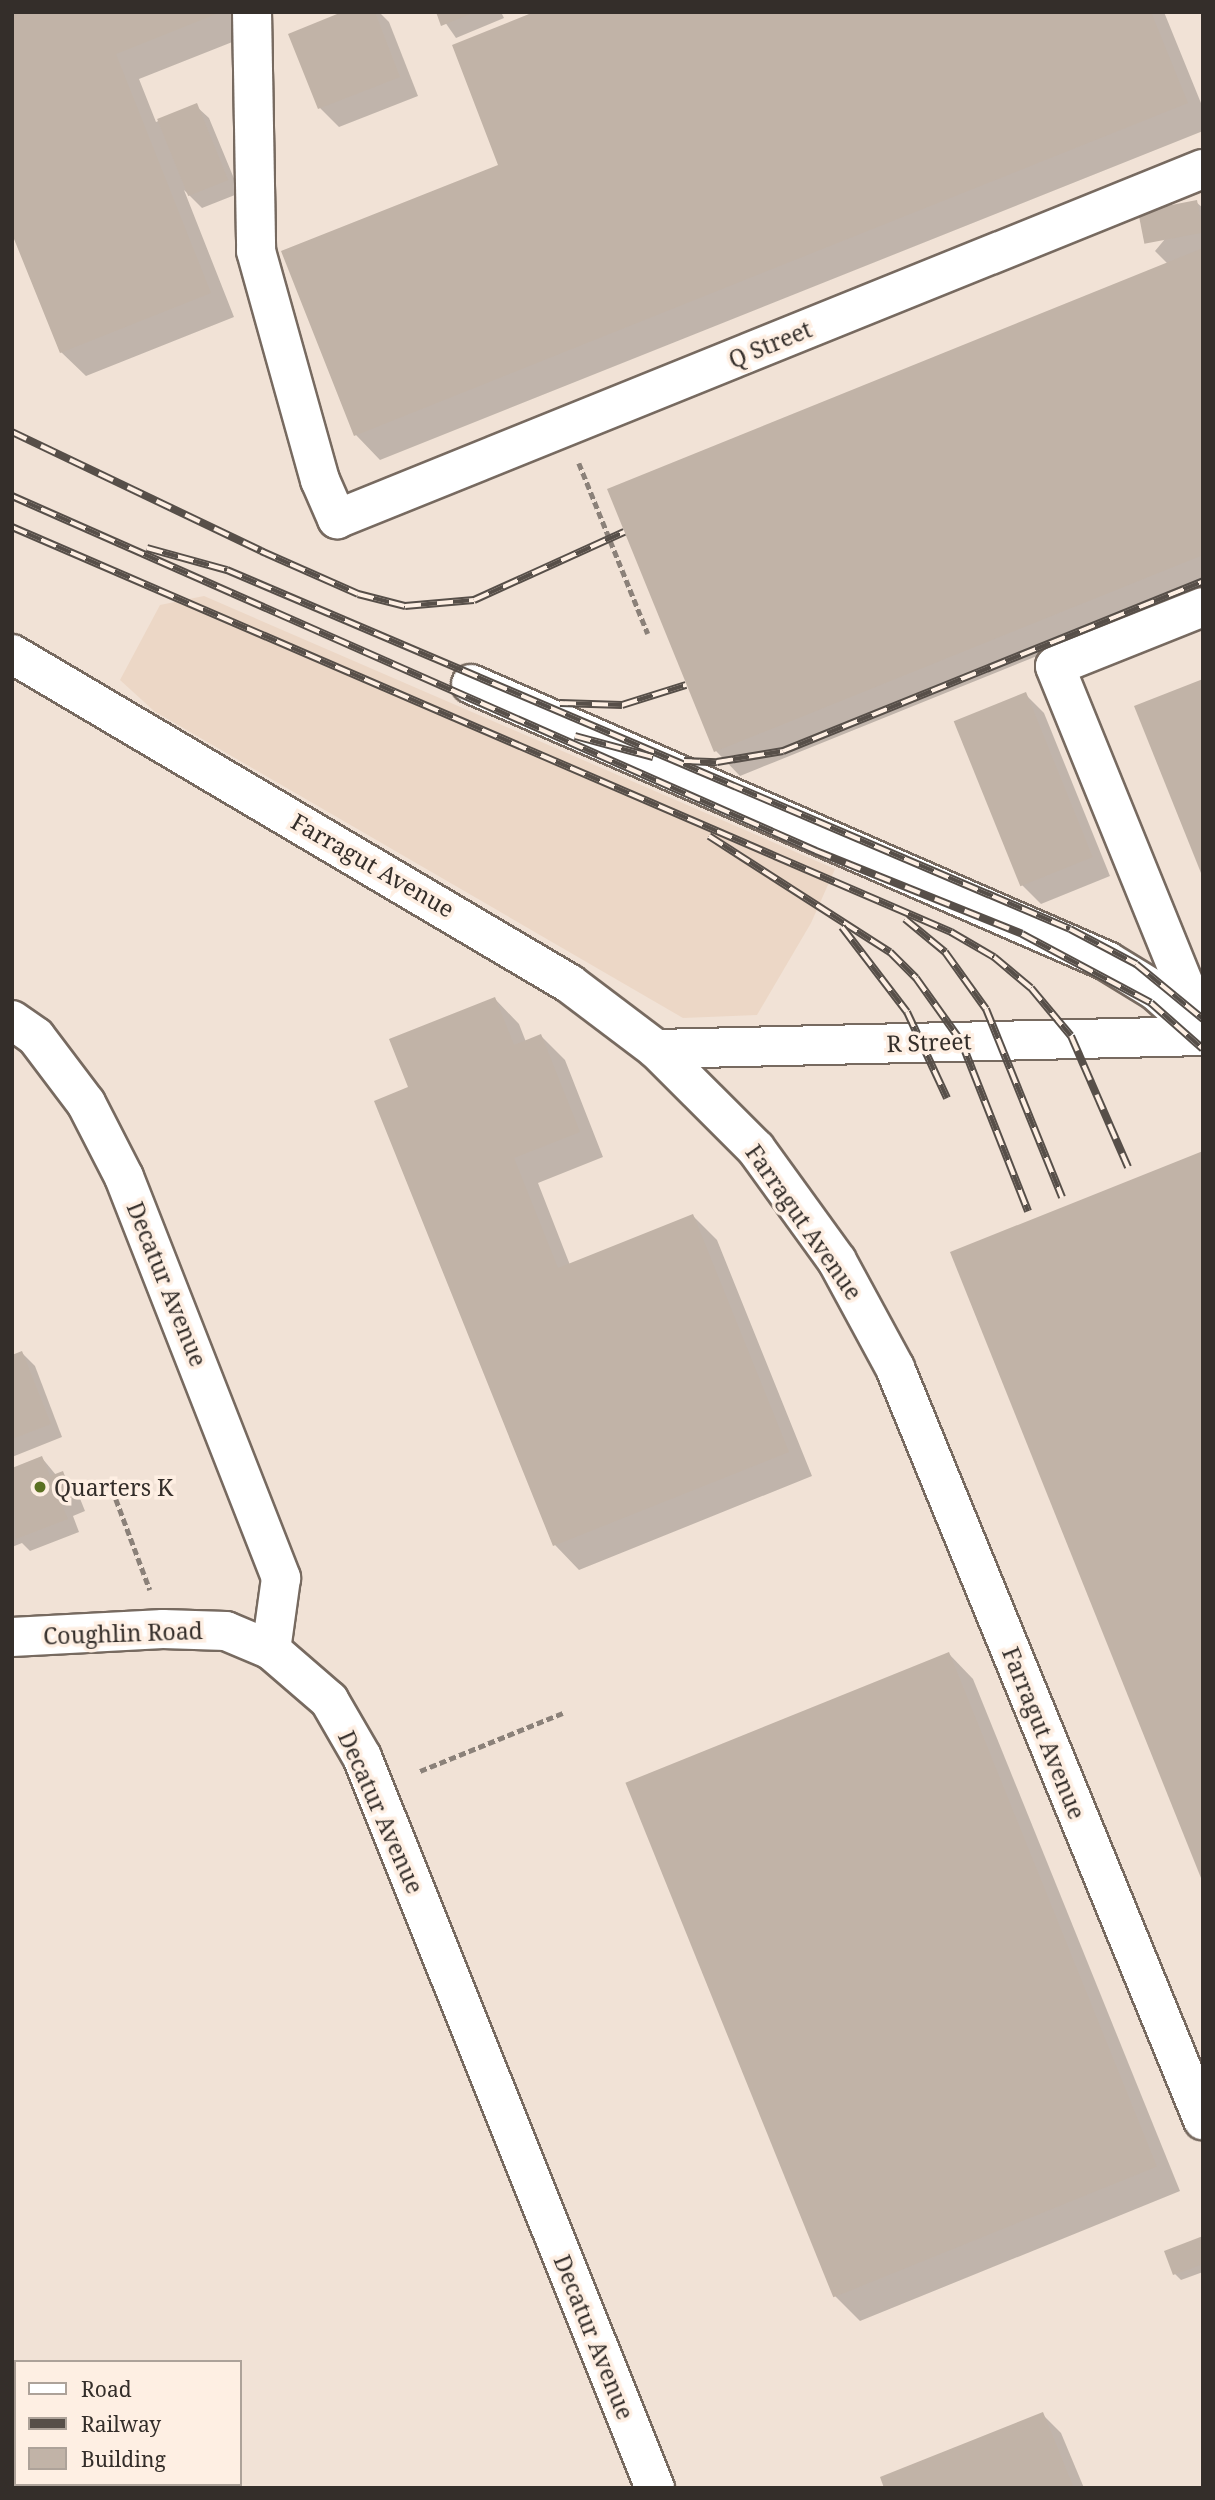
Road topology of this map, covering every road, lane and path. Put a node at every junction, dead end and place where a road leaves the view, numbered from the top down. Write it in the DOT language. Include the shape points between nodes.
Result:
graph roads {
  1 [pos="252,12"];
  2 [pos="1203,169"];
  3 [pos="573,449"];
  4 [pos="1203,607"];
  5 [pos="648,634"];
  6 [pos="12,654"];
  7 [pos="471,684"];
  8 [pos="12,1020"];
  9 [pos="1203,1033"];
  10 [pos="656,1049"];
  11 [pos="116,1499"];
  12 [pos="152,1595"];
  13 [pos="12,1637"];
  14 [pos="271,1650"];
  15 [pos="563,1713"];
  16 [pos="420,1771"];
  17 [pos="1189,2057"];
  18 [pos="1203,2120"];
  19 [pos="655,2488"];
  1 -- 2 [label="street, Q Street" via="256,251 320,480 337,519"];
  3 -- 5 [label="path"];
  4 -- 9 [label="street" via="1055,666"];
  6 -- 10 [label="street, Farragut Avenue" via="495,936 570,984"];
  7 -- 9 [label="street" via="1107,961 1156,991"];
  8 -- 14 [label="street, Decatur Avenue" via="36,1038 86,1103 124,1177 281,1578"];
  9 -- 10 [label="street, R Street"];
  10 -- 17 [label="street, Farragut Avenue" via="755,1149 837,1261 868,1315 895,1368"];
  11 -- 12 [label="path"];
  13 -- 14 [label="street, Coughlin Road" via="163,1629 226,1631"];
  14 -- 19 [label="street, Decatur Avenue" via="329,1700 362,1757"];
  15 -- 16 [label="path"];
  17 -- 18 [label="street, Farragut Avenue"];
}
